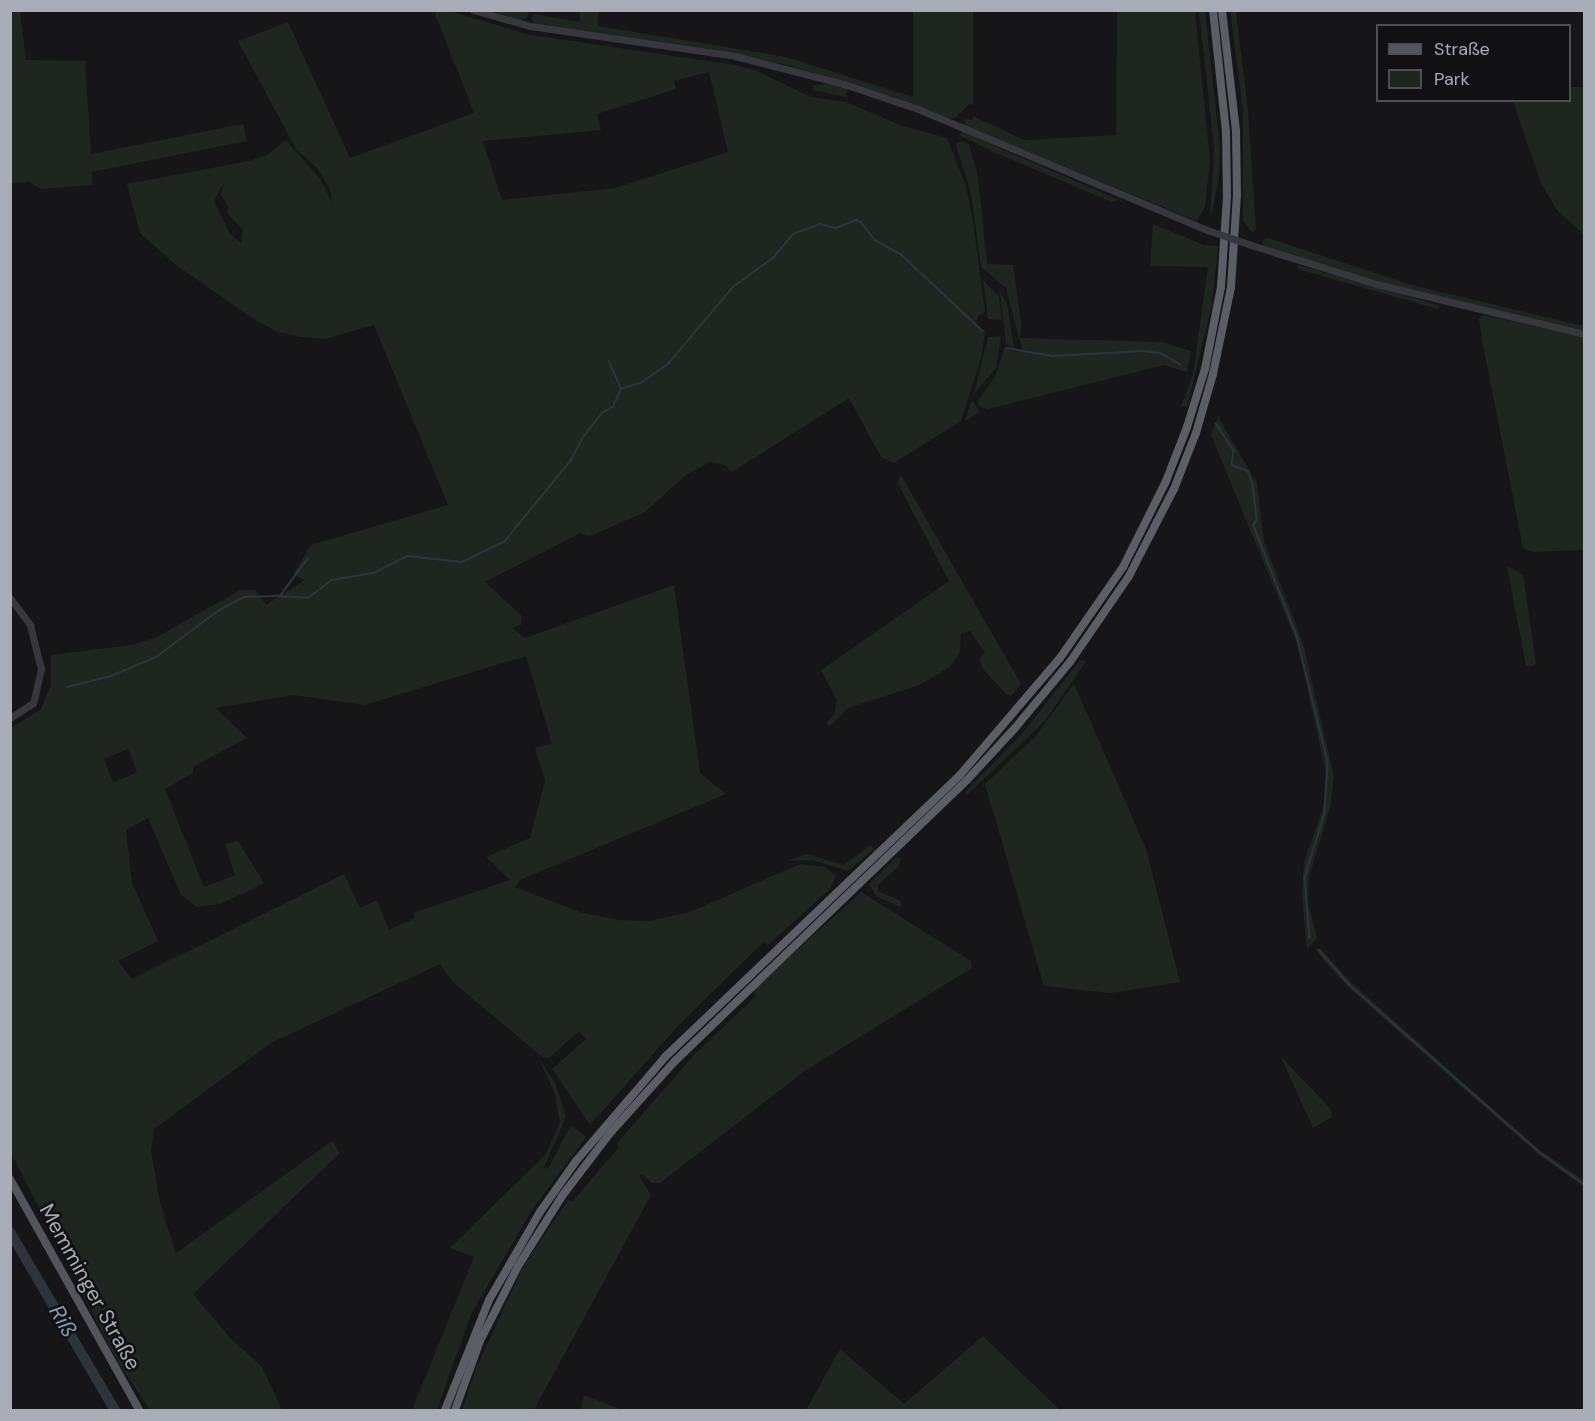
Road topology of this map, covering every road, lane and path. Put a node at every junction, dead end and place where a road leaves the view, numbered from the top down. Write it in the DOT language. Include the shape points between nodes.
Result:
graph roads {
  1 [pos="473,10"];
  2 [pos="1213,10"];
  3 [pos="1222,10"];
  4 [pos="1584,334"];
  5 [pos="10,598"];
  6 [pos="10,718"];
  7 [pos="842,894"];
  8 [pos="10,1179"];
  9 [pos="140,1410"];
  10 [pos="445,1410"];
  11 [pos="455,1410"];
  1 -- 4 [label="street, bridge" via="530,26 735,56 844,84 918,109 1251,245 1387,287"];
  2 -- 7 [label="highway" via="1226,132 1225,246 1205,369 1166,481 1123,567 1060,658 960,775 857,873"];
  3 -- 7 [label="highway" via="1236,131 1237,195 1231,287 1213,374 1174,489 1129,576 1070,662 967,780 865,879"];
  5 -- 6 [label="street" via="30,625 41,669 33,702"];
  7 -- 10 [label="highway" via="665,1057 576,1161 494,1290"];
  7 -- 11 [label="highway" via="675,1061 611,1132 562,1196 499,1301"];
  8 -- 9 [label="main road, Memminger Straße" via="101,1348"];
}
